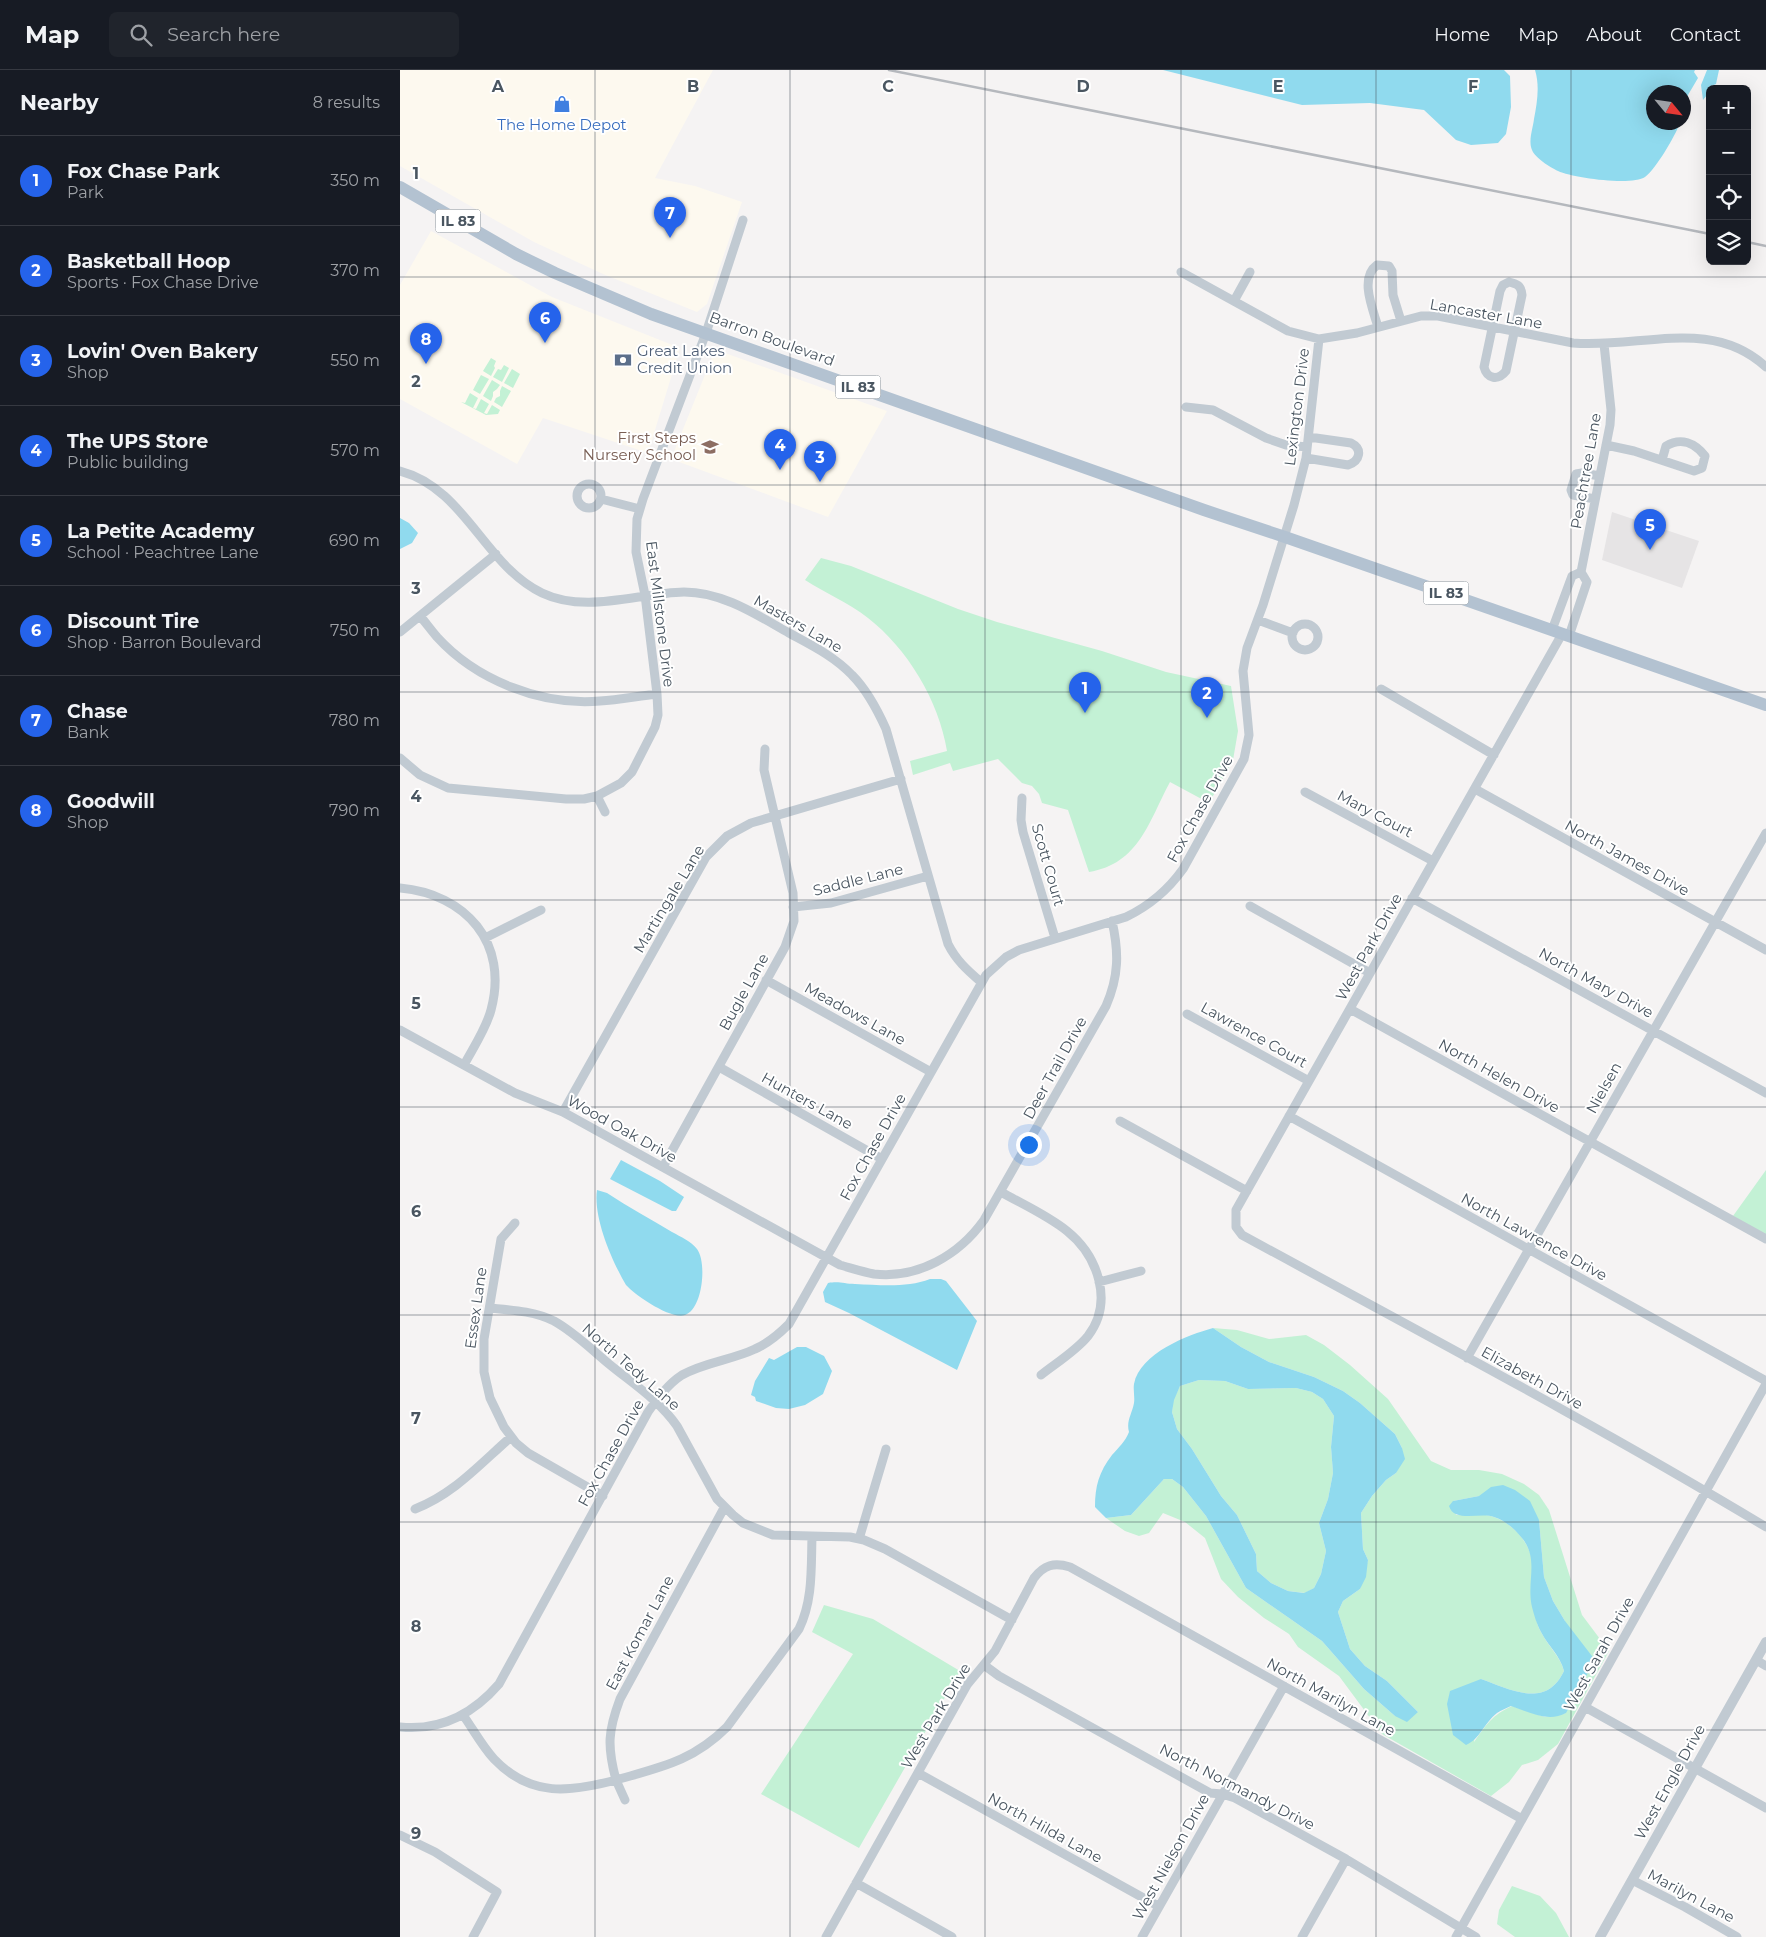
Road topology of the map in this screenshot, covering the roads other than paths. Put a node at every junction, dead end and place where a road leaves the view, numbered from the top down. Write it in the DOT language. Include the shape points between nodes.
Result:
graph roads {
  1 [pos="400,187"];
  2 [pos="743,220"];
  3 [pos="1181,272"];
  4 [pos="1250,272"];
  5 [pos="1234,301"];
  6 [pos="1401,321"];
  7 [pos="1378,327"];
  8 [pos="1492,328"];
  9 [pos="706,332"];
  10 [pos="1514,332"];
  11 [pos="1319,339"];
  12 [pos="1604,344"];
  13 [pos="1766,367"];
  14 [pos="1186,407"];
  15 [pos="1309,437"];
  16 [pos="1606,445"];
  17 [pos="1307,447"];
  18 [pos="1306,458"];
  19 [pos="1662,460"];
  20 [pos="400,470"];
  21 [pos="1600,476"];
  22 [pos="601,499"];
  23 [pos="1596,499"];
  24 [pos="640,509"];
  25 [pos="1285,537"];
  26 [pos="496,554"];
  27 [pos="1581,572"];
  28 [pos="645,595"];
  29 [pos="420,616"];
  30 [pos="1258,620"];
  31 [pos="400,632"];
  32 [pos="1294,633"];
  33 [pos="1561,633"];
  34 [pos="1381,689"];
  35 [pos="657,694"];
  36 [pos="1766,705"];
  37 [pos="765,749"];
  38 [pos="1494,754"];
  39 [pos="400,758"];
  40 [pos="901,779"];
  41 [pos="1475,789"];
  42 [pos="1305,792"];
  43 [pos="597,796"];
  44 [pos="1022,798"];
  45 [pos="605,812"];
  46 [pos="774,817"];
  47 [pos="1766,833"];
  48 [pos="1433,861"];
  49 [pos="928,876"];
  50 [pos="400,888"];
  51 [pos="1412,898"];
  52 [pos="1250,906"];
  53 [pos="793,907"];
  54 [pos="542,910"];
  55 [pos="1112,921"];
  56 [pos="1716,923"];
  57 [pos="485,938"];
  58 [pos="1055,938"];
  59 [pos="1766,950"];
  60 [pos="1370,973"];
  61 [pos="766,980"];
  62 [pos="981,982"];
  63 [pos="1350,1009"];
  64 [pos="1187,1014"];
  65 [pos="400,1030"];
  66 [pos="1652,1031"];
  67 [pos="464,1065"];
  68 [pos="718,1067"];
  69 [pos="930,1072"];
  70 [pos="1309,1081"];
  71 [pos="1766,1094"];
  72 [pos="563,1112"];
  73 [pos="1289,1116"];
  74 [pos="1120,1121"];
  75 [pos="1590,1142"];
  76 [pos="882,1159"];
  77 [pos="663,1167"];
  78 [pos="1247,1191"];
  79 [pos="1001,1192"];
  80 [pos="515,1223"];
  81 [pos="1766,1239"];
  82 [pos="1529,1250"];
  83 [pos="828,1258"];
  84 [pos="1283,1258"];
  85 [pos="1141,1271"];
  86 [pos="1100,1282"];
  87 [pos="490,1308"];
  88 [pos="1467,1358"];
  89 [pos="1041,1375"];
  90 [pos="1766,1383"];
  91 [pos="655,1402"];
  92 [pos="511,1436"];
  93 [pos="886,1449"];
  94 [pos="1706,1491"];
  95 [pos="603,1496"];
  96 [pos="724,1508"];
  97 [pos="415,1509"];
  98 [pos="1766,1527"];
  99 [pos="812,1537"];
  100 [pos="859,1539"];
  101 [pos="1126,1599"];
  102 [pos="1012,1620"];
  103 [pos="1766,1642"];
  104 [pos="1756,1660"];
  105 [pos="984,1665"];
  106 [pos="1766,1666"];
  107 [pos="1284,1686"];
  108 [pos="1585,1707"];
  109 [pos="463,1715"];
  110 [pos="400,1727"];
  111 [pos="1695,1769"];
  112 [pos="918,1773"];
  113 [pos="616,1780"];
  114 [pos="1222,1794"];
  115 [pos="624,1800"];
  116 [pos="1766,1808"];
  117 [pos="1522,1819"];
  118 [pos="400,1835"];
  119 [pos="1346,1859"];
  120 [pos="1632,1880"];
  121 [pos="856,1883"];
  122 [pos="1158,1906"];
  123 [pos="1462,1927"];
  124 [pos="473,1937"];
  125 [pos="826,1937"];
  126 [pos="952,1937"];
  127 [pos="1142,1937"];
  128 [pos="1302,1937"];
  129 [pos="1456,1937"];
  130 [pos="1476,1937"];
  131 [pos="1600,1937"];
  132 [pos="1737,1937"];
  1 -- 9 [label="main road, Barron Boulevard / IL 83" via="555,273 651,314"];
  2 -- 9 [label="street, East Millstone Drive"];
  3 -- 5 [label="street, Lancaster Lane"];
  4 -- 5 [label="street"];
  5 -- 11 [label="street, Lancaster Lane" via="1288,331"];
  6 -- 7 [label="street, Lancaster Lane"];
  6 -- 7 [label="street" via="1393,295 1392,271 1389,266 1377,264 1369,275 1369,296"];
  6 -- 8 [label="street, Lancaster Lane" via="1438,316"];
  7 -- 11 [label="street, Lancaster Lane"];
  8 -- 10 [label="street, Lancaster Lane"];
  8 -- 10 [label="street" via="1500,291 1509,282 1521,288 1522,295"];
  8 -- 10 [label="street" via="1484,367 1489,376 1497,378 1506,371"];
  9 -- 24 [label="street, East Millstone Drive"];
  9 -- 25 [label="main road, Barron Boulevard / IL 83"];
  10 -- 12 [label="street, Lancaster Lane" via="1574,343"];
  11 -- 15 [label="street, Lexington Drive"];
  12 -- 13 [label="street, Lancaster Lane" via="1698,338 1718,340 1745,352"];
  12 -- 16 [label="street, Peachtree Lane" via="1611,410"];
  14 -- 17 [label="street" via="1213,410 1266,438 1286,445"];
  15 -- 17 [label="street, Lexington Drive"];
  15 -- 18 [label="street" via="1351,442 1359,451 1354,463 1348,465"];
  16 -- 19 [label="street"];
  16 -- 21 [label="street, Peachtree Lane"];
  17 -- 18 [label="street, Lexington Drive"];
  18 -- 25 [label="street, Lexington Drive"];
  19 -- 19 [label="street" via="1694,471 1702,468 1705,456 1698,447 1684,441 1673,442 1666,446"];
  20 -- 26 [label="street, Masters Lane" via="446,497"];
  21 -- 23 [label="street, Peachtree Lane"];
  21 -- 23 [label="street" via="1576,474 1571,490 1573,495"];
  22 -- 24 [label="street"];
  23 -- 27 [label="street, Peachtree Lane"];
  24 -- 28 [label="street, East Millstone Drive" via="636,552"];
  25 -- 30 [label="street, Fox Chase Drive"];
  25 -- 33 [label="main road, IL 83"];
  26 -- 28 [label="street, Masters Lane" via="526,583 559,600 590,602"];
  26 -- 29 [label="street"];
  27 -- 33 [label="street, Peachtree Lane" via="1572,576"];
  27 -- 33 [label="street, Peachtree Lane" via="1587,582"];
  28 -- 35 [label="street, East Millstone Drive"];
  28 -- 40 [label="street, Masters Lane" via="687,592 732,602 837,661 877,708"];
  29 -- 31 [label="street"];
  29 -- 35 [label="street" via="437,637 467,663 521,691 580,702"];
  30 -- 32 [label="street"];
  30 -- 55 [label="street, Fox Chase Drive" via="1243,671 1249,735 1239,770 1174,881 1141,910"];
  33 -- 36 [label="main road, IL 83"];
  33 -- 38 [label="street, West Park Drive"];
  34 -- 38 [label="street"];
  35 -- 43 [label="street, East Millstone Drive" via="656,728 632,772 621,783"];
  37 -- 46 [label="street, Bugle Lane" via="764,770"];
  38 -- 41 [label="street, West Park Drive"];
  39 -- 43 [label="street" via="420,775 448,788 566,799"];
  40 -- 46 [label="street, Martingale Lane"];
  40 -- 49 [label="street, Masters Lane"];
  41 -- 48 [label="street, West Park Drive"];
  41 -- 56 [label="street, North James Drive"];
  42 -- 48 [label="street, Mary Court"];
  43 -- 45 [label="street"];
  44 -- 58 [label="street, Scott Court" via="1023,832"];
  46 -- 53 [label="street, Bugle Lane" via="792,885"];
  46 -- 72 [label="street, Martingale Lane" via="727,836 706,857"];
  47 -- 56 [label="street, Nielsen"];
  48 -- 51 [label="street, West Park Drive"];
  49 -- 53 [label="street, Saddle Lane" via="831,903"];
  49 -- 62 [label="street, Masters Lane" via="954,956"];
  50 -- 57 [label="street" via="425,892 452,903 464,912"];
  51 -- 60 [label="street, West Park Drive"];
  51 -- 66 [label="street, North Mary Drive"];
  52 -- 60 [label="street"];
  53 -- 61 [label="street, Bugle Lane" via="794,921 789,936"];
  54 -- 57 [label="street"];
  55 -- 58 [label="street, Fox Chase Drive"];
  55 -- 79 [label="street, Deer Trail Drive" via="1118,957 1110,995"];
  56 -- 59 [label="street, North James Drive"];
  56 -- 66 [label="street, Nielsen"];
  57 -- 67 [label="street" via="494,967 494,997 485,1026"];
  58 -- 62 [label="street, Fox Chase Drive" via="1006,957"];
  60 -- 63 [label="street, West Park Drive"];
  61 -- 68 [label="street, Bugle Lane"];
  61 -- 69 [label="street, Meadows Lane"];
  62 -- 69 [label="street, Fox Chase Drive"];
  63 -- 70 [label="street, West Park Drive"];
  63 -- 75 [label="street, North Helen Drive"];
  64 -- 70 [label="street, Lawrence Court"];
  65 -- 67 [label="street, Wood Oak Drive"];
  66 -- 71 [label="street, North Mary Drive"];
  66 -- 75 [label="street, Nielsen"];
  67 -- 72 [label="street, Wood Oak Drive" via="515,1094"];
  68 -- 76 [label="street, Hunters Lane"];
  68 -- 77 [label="street, Bugle Lane"];
  69 -- 76 [label="street, Fox Chase Drive"];
  70 -- 73 [label="street, West Park Drive"];
  72 -- 77 [label="street, Wood Oak Drive"];
  73 -- 78 [label="street, West Park Drive"];
  73 -- 82 [label="street, North Lawrence Drive"];
  74 -- 78 [label="street"];
  75 -- 81 [label="street, North Helen Drive"];
  75 -- 82 [label="street, Nielsen"];
  76 -- 83 [label="street, Fox Chase Drive"];
  77 -- 83 [label="street, Wood Oak Drive"];
  78 -- 84 [label="street, West Park Drive" via="1236,1210 1236,1227 1242,1235"];
  79 -- 83 [label="street, Deer Trail Drive" via="966,1243 925,1267 908,1272 875,1274 840,1265"];
  79 -- 86 [label="street" via="1068,1231 1089,1257"];
  80 -- 87 [label="street, Essex Lane" via="501,1239"];
  82 -- 88 [label="street, Nielsen"];
  82 -- 90 [label="street, North Lawrence Drive"];
  83 -- 91 [label="street, Fox Chase Drive" via="789,1324 772,1340 755,1350 682,1375"];
  84 -- 88 [label="street, Elizabeth Drive"];
  85 -- 86 [label="street"];
  86 -- 89 [label="street" via="1102,1304 1093,1328 1082,1343"];
  87 -- 91 [label="street, North Tedy Lane" via="534,1314 554,1321"];
  87 -- 92 [label="street, Essex Lane" via="483,1355 486,1385 498,1416"];
  88 -- 94 [label="street, Elizabeth Drive"];
  90 -- 94 [label="street, West Sarah Drive"];
  91 -- 95 [label="street, Fox Chase Drive"];
  91 -- 96 [label="street, North Tedy Lane" via="677,1426"];
  92 -- 95 [label="street, Essex Lane" via="528,1453"];
  92 -- 97 [label="street" via="442,1497"];
  93 -- 100 [label="street"];
  94 -- 98 [label="street, Elizabeth Drive"];
  94 -- 108 [label="street, West Sarah Drive"];
  95 -- 109 [label="street, Fox Chase Drive" via="499,1684 488,1697"];
  96 -- 99 [label="street, North Tedy Lane" via="761,1532"];
  96 -- 113 [label="street, East Komar Lane" via="620,1699 611,1722 609,1746"];
  99 -- 100 [label="street, North Tedy Lane"];
  99 -- 113 [label="street" via="809,1602 804,1618 727,1727 700,1751"];
  100 -- 102 [label="street, North Tedy Lane"];
  101 -- 102 [label="street, West Park Drive" via="1070,1567 1050,1564 1034,1578"];
  101 -- 107 [label="street, North Marilyn Lane"];
  102 -- 105 [label="street, West Park Drive"];
  103 -- 104 [label="street, West Engle Drive"];
  104 -- 106 [label="street"];
  104 -- 111 [label="street, West Engle Drive"];
  105 -- 112 [label="street, West Park Drive" via="967,1685"];
  105 -- 114 [label="street, North Normandy Drive" via="1210,1792"];
  107 -- 114 [label="street, West Nielson Drive"];
  107 -- 117 [label="street, North Marilyn Lane"];
  108 -- 111 [label="street"];
  108 -- 117 [label="street, West Sarah Drive"];
  109 -- 110 [label="street, Fox Chase Drive" via="430,1726"];
  109 -- 113 [label="street" via="492,1757 514,1775 529,1782 562,1790 592,1787"];
  111 -- 116 [label="street"];
  111 -- 120 [label="street, West Engle Drive"];
  112 -- 121 [label="street, West Park Drive"];
  112 -- 122 [label="street, North Hilda Lane"];
  113 -- 115 [label="street, East Komar Lane"];
  114 -- 119 [label="street, North Normandy Drive"];
  114 -- 122 [label="street, West Nielson Drive"];
  117 -- 123 [label="street, West Sarah Drive"];
  118 -- 124 [label="street" via="435,1852 497,1892"];
  119 -- 123 [label="street, North Normandy Drive"];
  119 -- 128 [label="street"];
  120 -- 131 [label="street, West Engle Drive"];
  120 -- 132 [label="street, Marilyn Lane"];
  121 -- 125 [label="street, West Park Drive"];
  121 -- 126 [label="street"];
  122 -- 127 [label="street, West Nielson Drive"];
  123 -- 129 [label="street, West Sarah Drive"];
  123 -- 130 [label="street, North Normandy Drive"];
}
